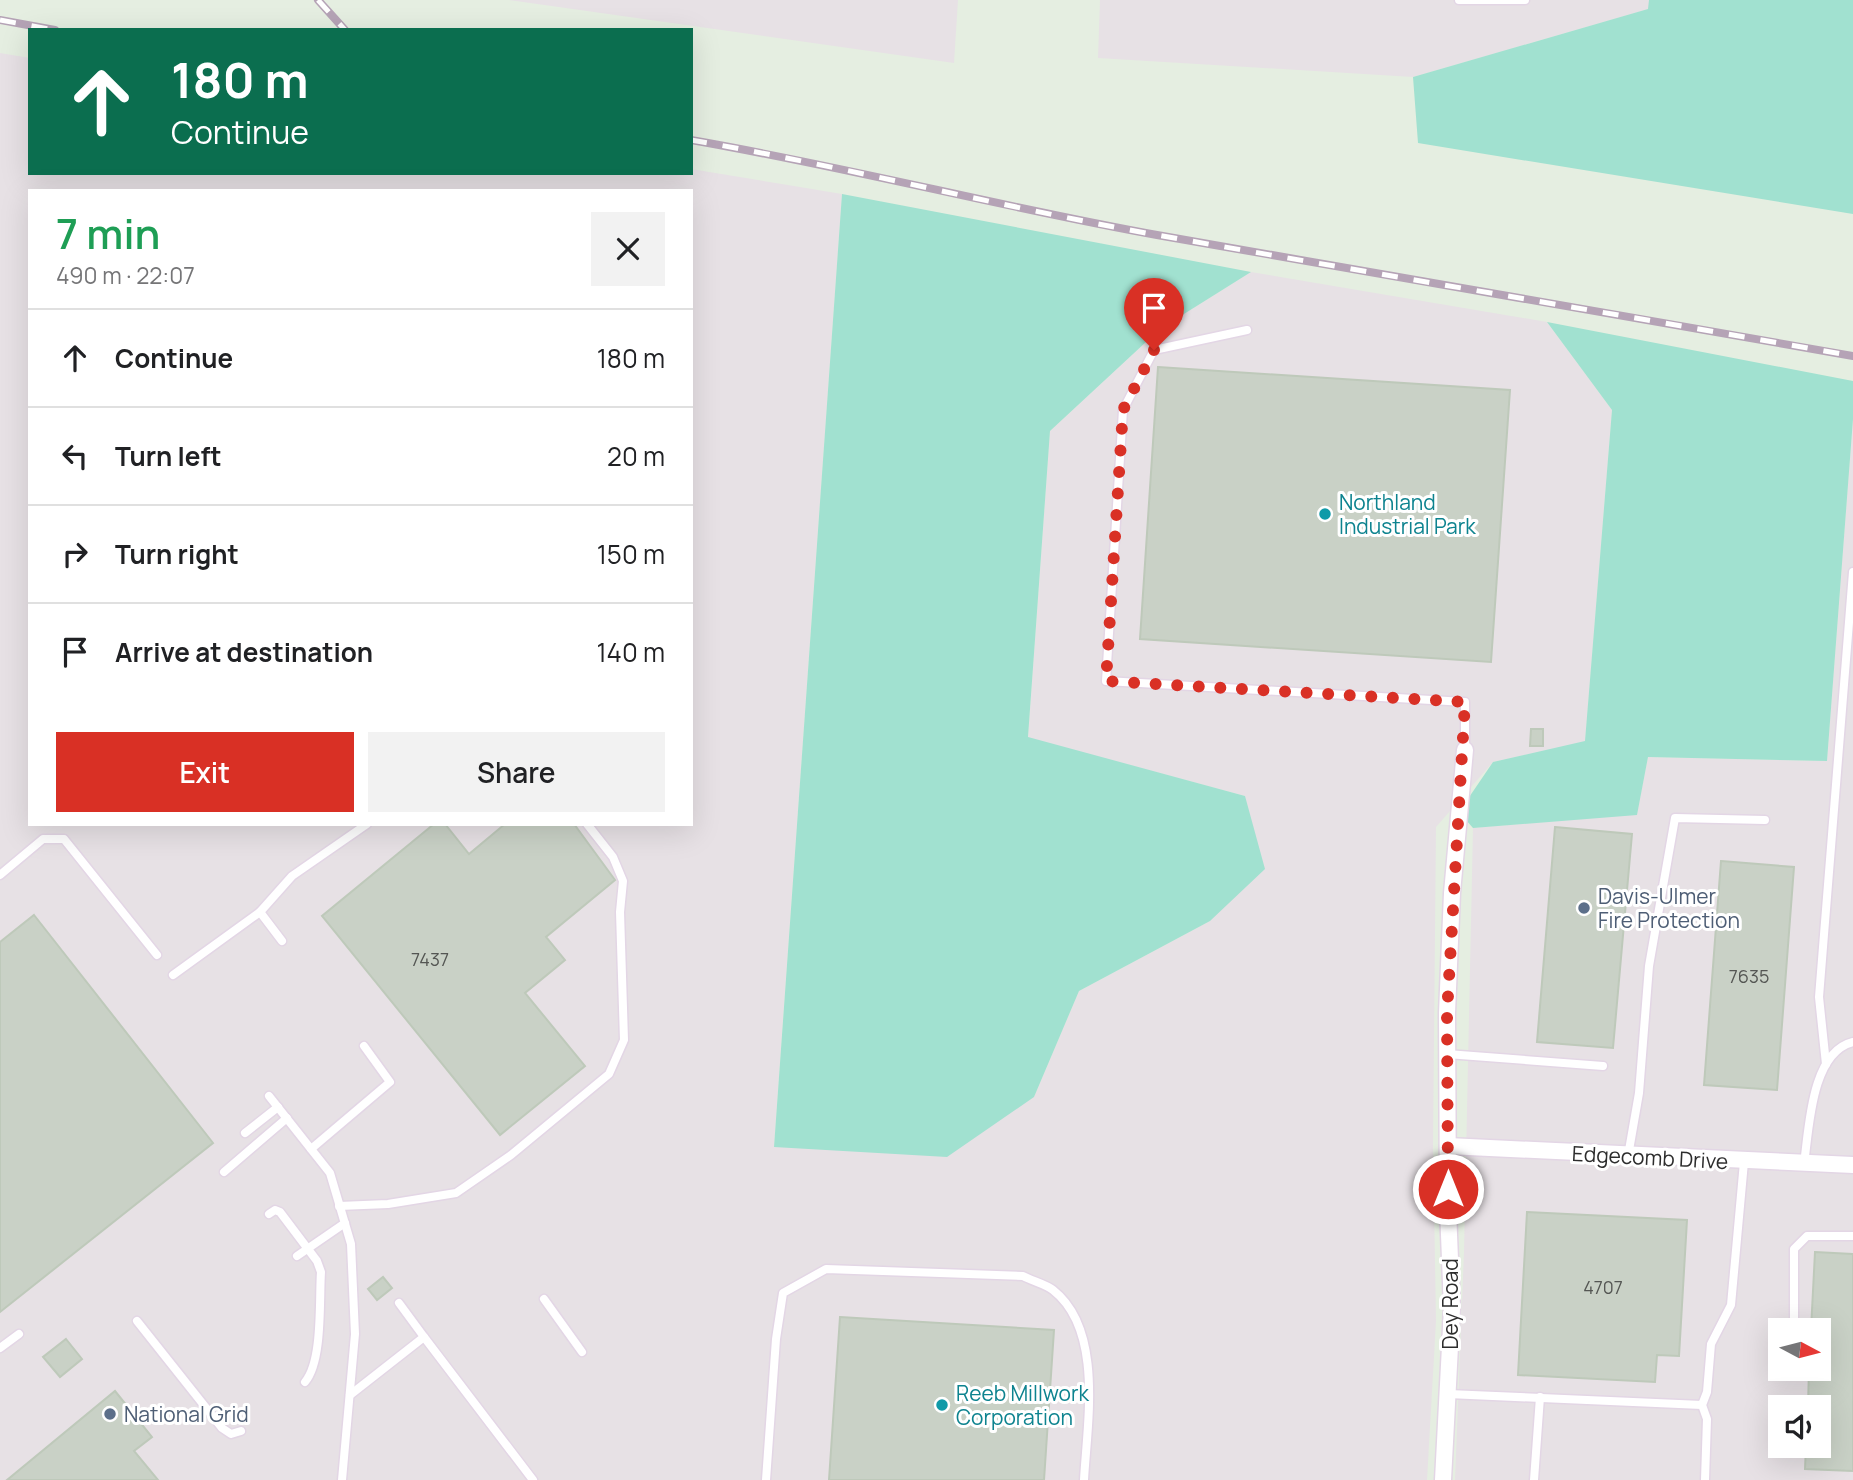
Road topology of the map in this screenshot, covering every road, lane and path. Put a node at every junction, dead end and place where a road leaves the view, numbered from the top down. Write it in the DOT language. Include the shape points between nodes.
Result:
graph roads {
  1 [pos="1459,0"];
  2 [pos="1525,0"];
  3 [pos="1247,330"];
  4 [pos="1853,572"];
  5 [pos="1465,750"];
  6 [pos="1765,820"];
  7 [pos="364,826"];
  8 [pos="589,826"];
  9 [pos="0,874"];
  10 [pos="260,912"];
  11 [pos="282,941"];
  12 [pos="157,955"];
  13 [pos="173,975"];
  14 [pos="1853,1042"];
  15 [pos="364,1046"];
  16 [pos="1447,1054"];
  17 [pos="1826,1064"];
  18 [pos="1603,1066"];
  19 [pos="270,1097"];
  20 [pos="278,1107"];
  21 [pos="287,1118"];
  22 [pos="245,1133"];
  23 [pos="1448,1146"];
  24 [pos="311,1149"];
  25 [pos="1628,1156"];
  26 [pos="1744,1162"];
  27 [pos="1804,1164"];
  28 [pos="1853,1165"];
  29 [pos="224,1172"];
  30 [pos="339,1206"];
  31 [pos="269,1214"];
  32 [pos="345,1223"];
  33 [pos="1853,1236"];
  34 [pos="308,1248"];
  35 [pos="298,1256"];
  36 [pos="544,1299"];
  37 [pos="399,1303"];
  38 [pos="1794,1318"];
  39 [pos="137,1321"];
  40 [pos="19,1334"];
  41 [pos="424,1337"];
  42 [pos="0,1348"];
  43 [pos="582,1352"];
  44 [pos="305,1382"];
  45 [pos="1448,1394"];
  46 [pos="349,1395"];
  47 [pos="1540,1397"];
  48 [pos="1702,1405"];
  49 [pos="240,1431"];
  50 [pos="342,1480"];
  51 [pos="533,1480"];
  52 [pos="766,1480"];
  53 [pos="1084,1480"];
  54 [pos="1443,1480"];
  55 [pos="1534,1480"];
  56 [pos="1705,1480"];
  1 -- 2 [label="lane"];
  3 -- 5 [label="lane" via="1154,350 1123,410 1106,681 1465,702"];
  4 -- 17 [label="lane" via="1819,997"];
  5 -- 16 [label="street, Dey Road" via="1452,893"];
  6 -- 25 [label="lane" via="1675,818 1649,966 1639,1093"];
  7 -- 10 [label="lane" via="292,876"];
  8 -- 30 [label="lane" via="613,858 622,881 624,1040 609,1074 456,1193"];
  9 -- 12 [label="lane" via="43,839 64,839"];
  10 -- 11 [label="lane"];
  10 -- 13 [label="lane"];
  14 -- 17 [label="lane" via="1842,1045"];
  15 -- 24 [label="lane" via="390,1083"];
  16 -- 18 [label="lane"];
  16 -- 23 [label="street, Dey Road"];
  17 -- 27 [label="lane" via="1815,1088"];
  19 -- 20 [label="lane"];
  20 -- 21 [label="lane"];
  20 -- 22 [label="lane"];
  21 -- 24 [label="lane"];
  21 -- 29 [label="lane"];
  23 -- 25 [label="street, Edgecomb Drive"];
  23 -- 45 [label="street, Dey Road" via="1452,1308"];
  24 -- 30 [label="lane" via="330,1172"];
  25 -- 26 [label="street, Edgecomb Drive"];
  26 -- 27 [label="street, Edgecomb Drive"];
  26 -- 48 [label="lane" via="1731,1305 1711,1344"];
  27 -- 28 [label="street, Edgecomb Drive"];
  30 -- 32 [label="lane"];
  31 -- 34 [label="lane" via="280,1212"];
  32 -- 34 [label="lane"];
  32 -- 46 [label="lane" via="351,1244 355,1334"];
  33 -- 38 [label="lane" via="1807,1236 1794,1249"];
  34 -- 35 [label="lane"];
  34 -- 44 [label="lane" via="321,1272 316,1355"];
  36 -- 43 [label="lane"];
  37 -- 41 [label="lane"];
  39 -- 49 [label="lane" via="222,1428 230,1434"];
  40 -- 42 [label="lane"];
  41 -- 46 [label="lane"];
  41 -- 51 [label="lane"];
  45 -- 47 [label="lane"];
  45 -- 54 [label="street, Dey Road"];
  46 -- 50 [label="lane"];
  47 -- 48 [label="lane"];
  47 -- 55 [label="lane"];
  48 -- 56 [label="lane" via="1707,1419"];
  52 -- 53 [label="lane" via="783,1293 826,1269 1023,1276 1053,1290 1077,1322 1088,1361"];
}
